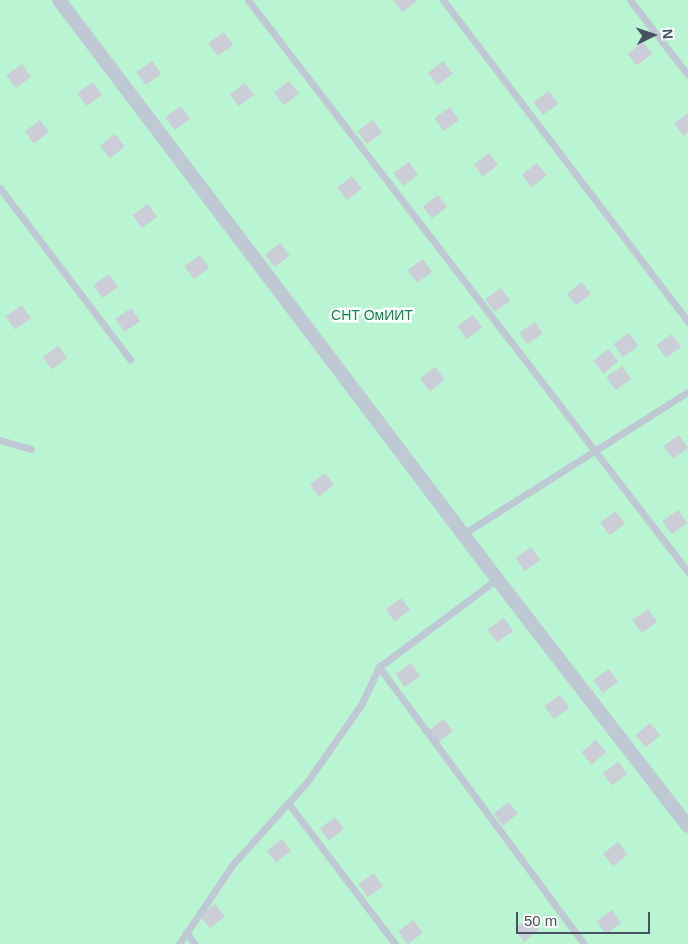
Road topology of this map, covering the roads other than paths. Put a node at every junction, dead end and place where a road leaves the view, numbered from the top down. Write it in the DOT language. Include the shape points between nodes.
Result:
graph roads {
  1 [pos="59,0"];
  2 [pos="248,0"];
  3 [pos="443,0"];
  4 [pos="630,0"];
  5 [pos="688,75"];
  6 [pos="0,188"];
  7 [pos="688,322"];
  8 [pos="130,358"];
  9 [pos="688,392"];
  10 [pos="0,440"];
  11 [pos="31,449"];
  12 [pos="596,450"];
  13 [pos="463,534"];
  14 [pos="688,572"];
  15 [pos="497,579"];
  16 [pos="379,667"];
  17 [pos="288,803"];
  18 [pos="688,826"];
  19 [pos="186,934"];
  20 [pos="178,944"];
  21 [pos="195,944"];
  22 [pos="395,944"];
  23 [pos="584,944"];
  1 -- 13 [label="street"];
  2 -- 12 [label="lane"];
  3 -- 7 [label="lane"];
  4 -- 5 [label="lane"];
  6 -- 8 [label="lane"];
  9 -- 12 [label="lane"];
  10 -- 11 [label="lane"];
  12 -- 13 [label="lane"];
  12 -- 14 [label="lane"];
  13 -- 15 [label="street"];
  15 -- 16 [label="lane"];
  15 -- 18 [label="street"];
  16 -- 17 [label="lane" via="361,705 307,782"];
  16 -- 23 [label="lane"];
  17 -- 19 [label="lane" via="233,864"];
  17 -- 22 [label="lane"];
  19 -- 20 [label="lane"];
  19 -- 21 [label="lane"];
}
